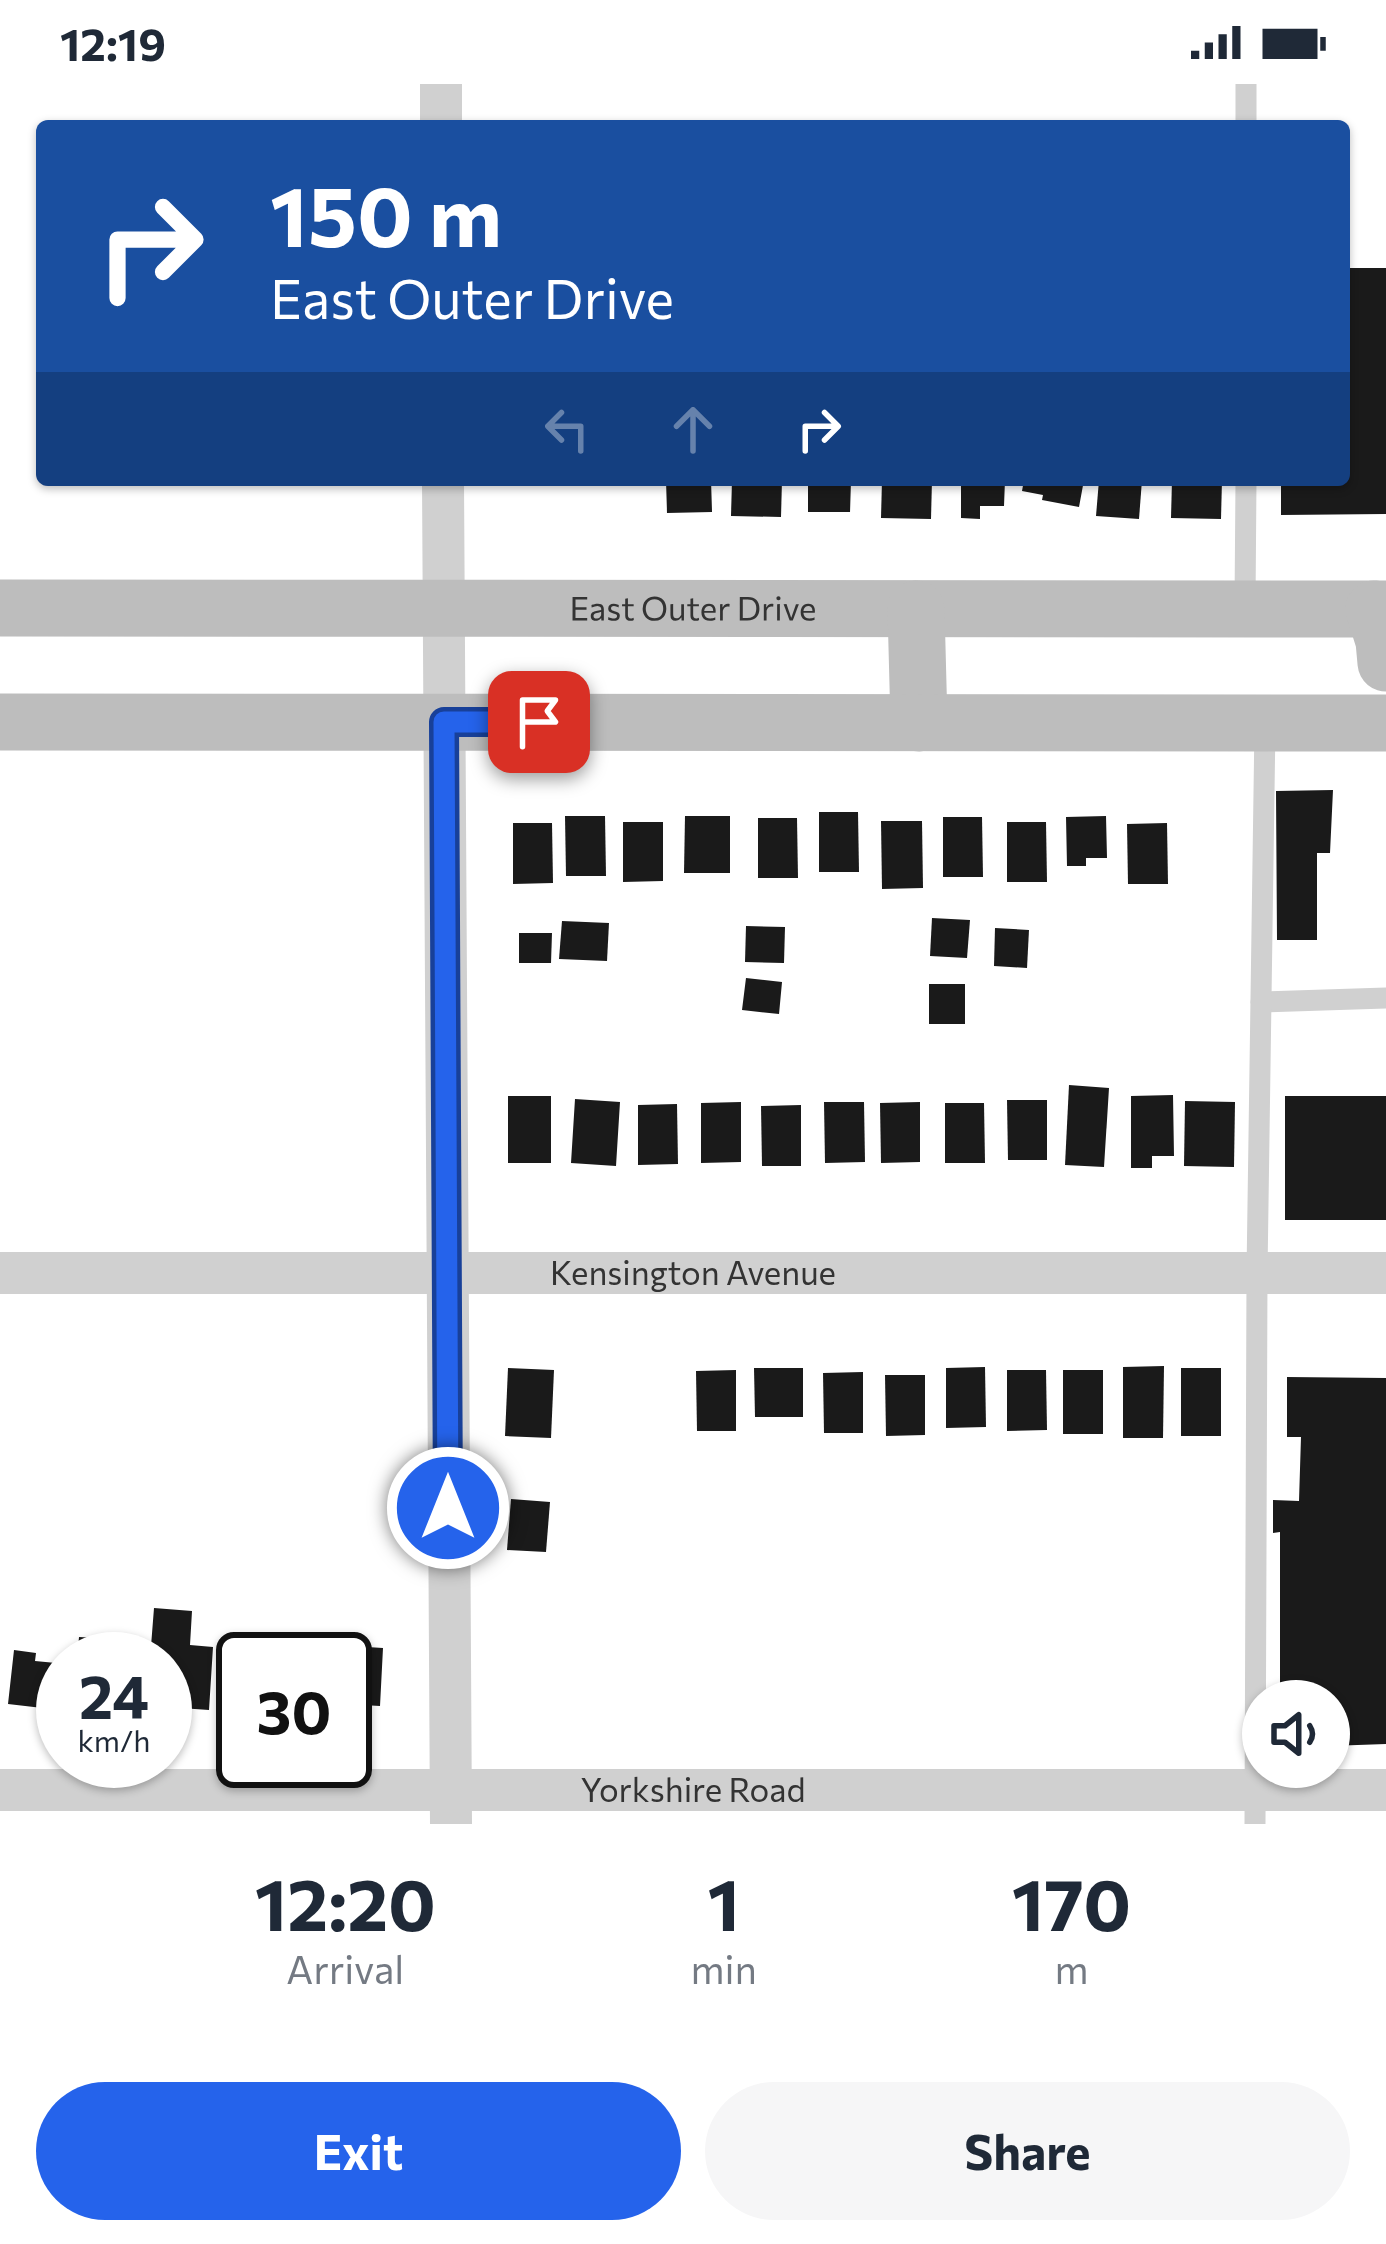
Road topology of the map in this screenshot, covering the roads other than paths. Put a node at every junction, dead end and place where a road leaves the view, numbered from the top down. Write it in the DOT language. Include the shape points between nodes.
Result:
graph roads {
  1 [pos="441,84"];
  2 [pos="1246,84"];
  3 [pos="441,120"];
  4 [pos="1246,120"];
  5 [pos="443,486"];
  6 [pos="1246,486"];
  7 [pos="0,608"];
  8 [pos="444,609"];
  9 [pos="1245,609"];
  10 [pos="916,610"];
  11 [pos="1382,627"];
  12 [pos="1381,706"];
  13 [pos="0,722"];
  14 [pos="444,722"];
  15 [pos="920,723"];
  16 [pos="1265,723"];
  17 [pos="1386,998"];
  18 [pos="1261,1002"];
  19 [pos="0,1273"];
  20 [pos="446,1273"];
  21 [pos="1257,1273"];
  22 [pos="1386,1273"];
  23 [pos="0,1790"];
  24 [pos="1386,1790"];
  25 [pos="450,1807"];
  26 [pos="1255,1807"];
  1 -- 3 [label="street"];
  2 -- 4 [label="lane"];
  5 -- 8 [label="street"];
  6 -- 9 [label="lane"];
  7 -- 8 [label="street, East Outer Drive"];
  8 -- 10 [label="street, East Outer Drive"];
  8 -- 14 [label="street"];
  9 -- 10 [label="street, East Outer Drive"];
  9 -- 11 [label="street, East Outer Drive"];
  10 -- 15 [label="street"];
  12 -- 16 [label="street"];
  13 -- 14 [label="street"];
  14 -- 15 [label="street"];
  14 -- 20 [label="street"];
  15 -- 16 [label="street"];
  16 -- 18 [label="lane"];
  17 -- 18 [label="lane"];
  18 -- 21 [label="lane"];
  19 -- 20 [label="street, Kensington Avenue"];
  20 -- 21 [label="street, Kensington Avenue"];
  20 -- 25 [label="street"];
  21 -- 22 [label="street, Kensington Avenue"];
  21 -- 26 [label="lane"];
  23 -- 25 [label="street, Yorkshire Road"];
  24 -- 26 [label="street, Yorkshire Road"];
  25 -- 26 [label="street, Yorkshire Road"];
}
